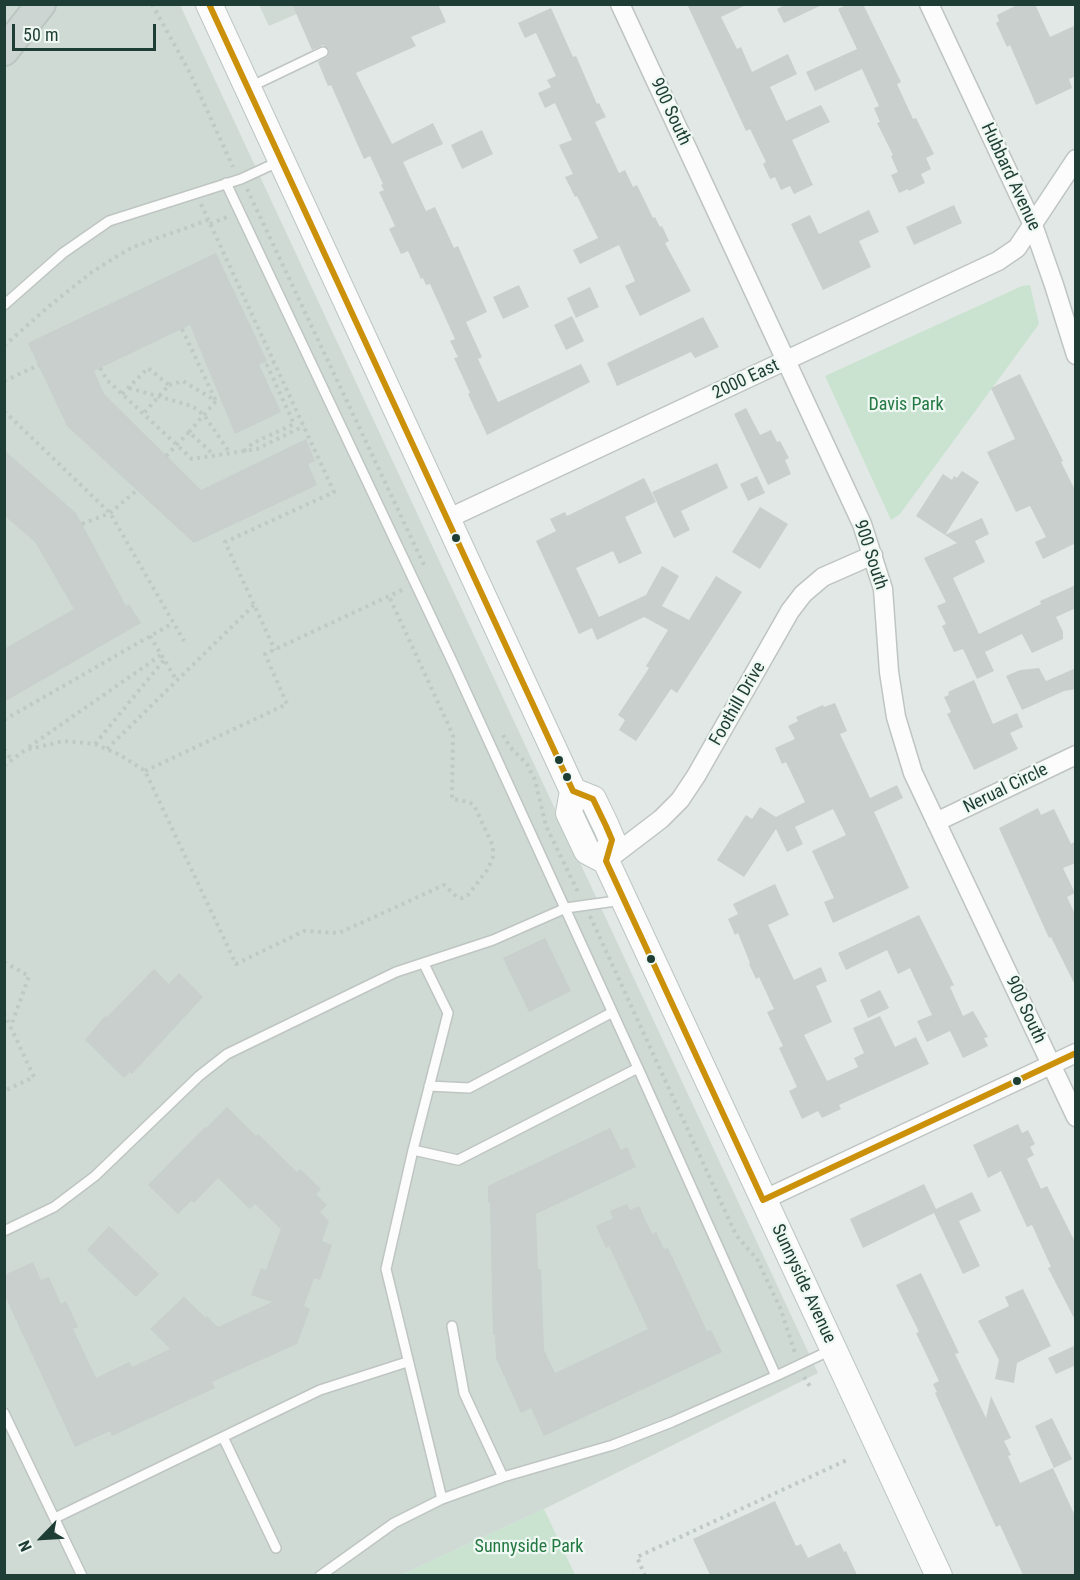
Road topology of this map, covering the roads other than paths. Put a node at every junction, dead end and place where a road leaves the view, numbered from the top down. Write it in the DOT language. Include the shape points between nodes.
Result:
graph roads {
  1 [pos="41,4"];
  2 [pos="209,4"];
  3 [pos="620,4"];
  4 [pos="929,4"];
  5 [pos="4,51"];
  6 [pos="322,52"];
  7 [pos="248,88"];
  8 [pos="1076,159"];
  9 [pos="281,160"];
  10 [pos="226,183"];
  11 [pos="1033,225"];
  12 [pos="4,304"];
  13 [pos="1076,355"];
  14 [pos="786,361"];
  15 [pos="447,519"];
  16 [pos="873,555"];
  17 [pos="1076,755"];
  18 [pos="936,822"];
  19 [pos="606,861"];
  20 [pos="623,900"];
  21 [pos="566,908"];
  22 [pos="424,964"];
  23 [pos="612,1013"];
  24 [pos="1076,1053"];
  25 [pos="1051,1064"];
  26 [pos="638,1068"];
  27 [pos="429,1086"];
  28 [pos="1076,1117"];
  29 [pos="413,1150"];
  30 [pos="763,1200"];
  31 [pos="4,1231"];
  32 [pos="452,1326"];
  33 [pos="833,1349"];
  34 [pos="407,1362"];
  35 [pos="776,1376"];
  36 [pos="4,1413"];
  37 [pos="223,1437"];
  38 [pos="503,1477"];
  39 [pos="442,1499"];
  40 [pos="55,1518"];
  41 [pos="276,1548"];
  42 [pos="82,1575"];
  43 [pos="320,1575"];
  44 [pos="939,1575"];
  1 -- 5 [label="main road"];
  2 -- 7 [label="main road, Sunnyside Avenue"];
  3 -- 14 [label="street, 900 South"];
  4 -- 11 [label="street, Hubbard Avenue"];
  6 -- 7 [label="lane"];
  7 -- 9 [label="main road, Sunnyside Avenue"];
  8 -- 11 [label="street"];
  9 -- 10 [label="lane"];
  9 -- 15 [label="main road, Sunnyside Avenue"];
  10 -- 12 [label="lane" via="109,221 63,253"];
  10 -- 21 [label="lane"];
  11 -- 13 [label="street, Hubbard Avenue"];
  11 -- 14 [label="street, 2000 East" via="1017,248 998,261"];
  14 -- 15 [label="street, 2000 East"];
  14 -- 16 [label="street, 900 South"];
  15 -- 19 [label="main road, Sunnyside Avenue" via="573,791 569,813 587,851"];
  16 -- 18 [label="street, 900 South" via="883,589 896,717 913,773"];
  16 -- 19 [label="street, Foothill Drive" via="823,577 803,594 680,800"];
  17 -- 18 [label="street, Nerual Circle"];
  18 -- 25 [label="street, 900 South"];
  19 -- 20 [label="main road, Sunnyside Avenue"];
  20 -- 21 [label="lane"];
  20 -- 30 [label="main road, Sunnyside Avenue"];
  21 -- 22 [label="lane"];
  21 -- 23 [label="lane"];
  22 -- 27 [label="lane" via="448,1014"];
  22 -- 31 [label="lane" via="396,972 227,1054 95,1176 54,1207"];
  23 -- 26 [label="lane"];
  23 -- 27 [label="lane" via="469,1088"];
  24 -- 25 [label="street"];
  25 -- 28 [label="street, 900 South"];
  25 -- 30 [label="street"];
  26 -- 29 [label="lane" via="458,1160"];
  26 -- 35 [label="lane"];
  27 -- 29 [label="lane"];
  29 -- 34 [label="lane" via="386,1269"];
  30 -- 33 [label="main road, Sunnyside Avenue"];
  32 -- 38 [label="lane" via="464,1393"];
  33 -- 35 [label="lane"];
  33 -- 44 [label="main road, Sunnyside Avenue"];
  34 -- 37 [label="lane" via="320,1390"];
  34 -- 39 [label="lane"];
  35 -- 38 [label="lane" via="613,1446"];
  36 -- 40 [label="lane"];
  37 -- 40 [label="lane"];
  37 -- 41 [label="lane"];
  38 -- 39 [label="lane"];
  39 -- 43 [label="lane" via="394,1523"];
  40 -- 42 [label="lane"];
}
